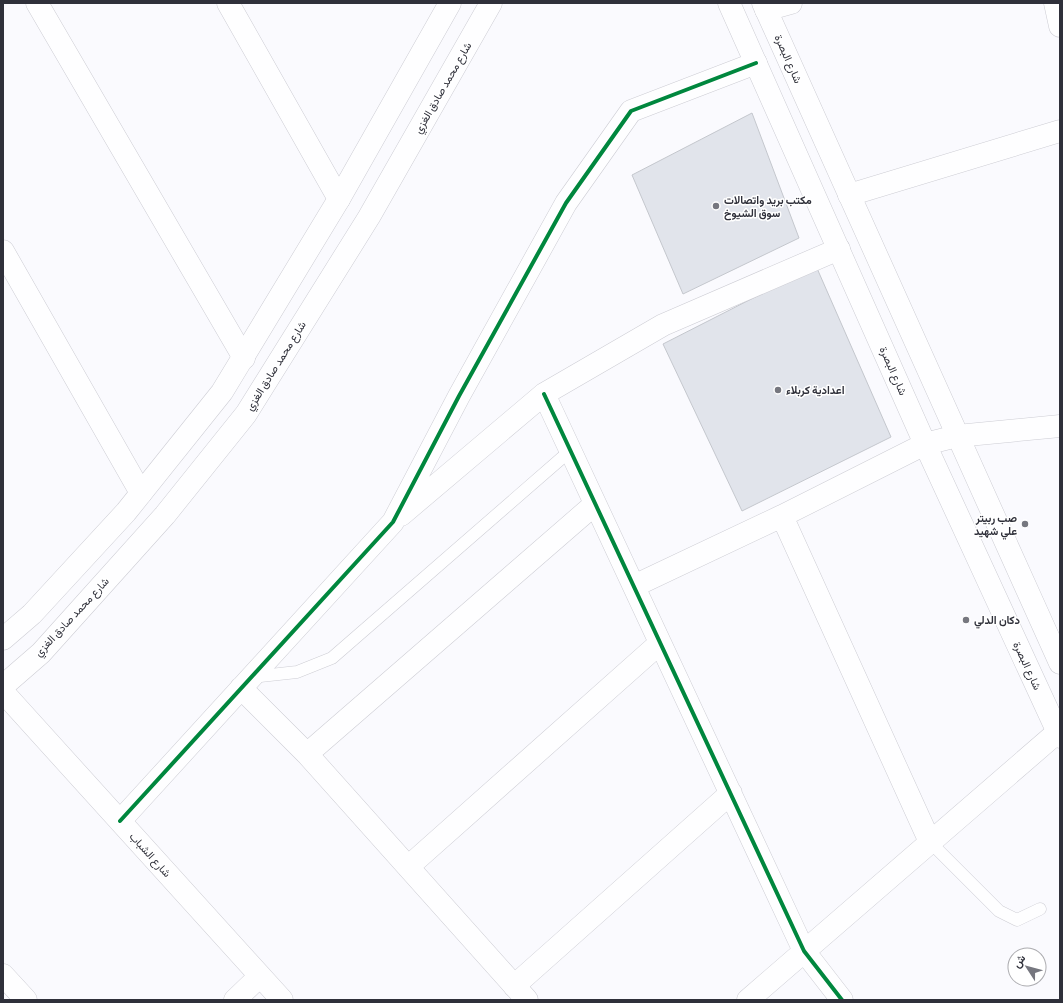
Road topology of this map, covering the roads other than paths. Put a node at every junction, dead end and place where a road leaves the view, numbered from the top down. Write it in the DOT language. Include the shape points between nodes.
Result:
graph roads {
  1 [pos="37,3"];
  2 [pos="228,3"];
  3 [pos="450,3"];
  4 [pos="492,3"];
  5 [pos="729,3"];
  6 [pos="791,3"];
  7 [pos="1055,3"];
  8 [pos="764,6"];
  9 [pos="1060,26"];
  10 [pos="756,63"];
  11 [pos="1060,131"];
  12 [pos="849,195"];
  13 [pos="339,199"];
  14 [pos="839,249"];
  15 [pos="3,251"];
  16 [pos="244,358"];
  17 [pos="544,394"];
  18 [pos="1060,426"];
  19 [pos="956,436"];
  20 [pos="925,444"];
  21 [pos="570,450"];
  22 [pos="140,493"];
  23 [pos="595,504"];
  24 [pos="782,516"];
  25 [pos="393,522"];
  26 [pos="634,586"];
  27 [pos="3,639"];
  28 [pos="660,643"];
  29 [pos="1060,663"];
  30 [pos="246,682"];
  31 [pos="3,686"];
  32 [pos="3,692"];
  33 [pos="1059,733"];
  34 [pos="307,754"];
  35 [pos="731,793"];
  36 [pos="120,821"];
  37 [pos="930,842"];
  38 [pos="408,868"];
  39 [pos="1040,909"];
  40 [pos="804,950"];
  41 [pos="3,975"];
  42 [pos="260,976"];
  43 [pos="520,993"];
  44 [pos="26,1000"];
  45 [pos="235,1000"];
  46 [pos="282,1000"];
  47 [pos="748,1000"];
  48 [pos="842,1000"];
  1 -- 16 [label="street"];
  2 -- 13 [label="street"];
  3 -- 13 [label="street"];
  4 -- 31 [label="street, شارع محمد صادق الغزي" via="369,217 246,414 165,515 41,653"];
  5 -- 10 [label="street, شارع البصرة"];
  6 -- 8 [label="street"];
  7 -- 9 [label="street"];
  8 -- 12 [label="street, شارع البصرة"];
  10 -- 14 [label="street, شارع البصرة"];
  10 -- 25 [label="street" via="631,110 566,203 459,396"];
  11 -- 12 [label="street"];
  12 -- 19 [label="street, شارع البصرة"];
  13 -- 16 [label="street"];
  14 -- 17 [label="street" via="663,325"];
  14 -- 20 [label="street, شارع البصرة"];
  15 -- 22 [label="street"];
  16 -- 22 [label="street" via="222,392"];
  17 -- 21 [label="street"];
  17 -- 25 [label="street"];
  18 -- 19 [label="street"];
  19 -- 20 [label="street"];
  19 -- 29 [label="street, شارع البصرة"];
  20 -- 24 [label="street"];
  20 -- 33 [label="street, شارع البصرة"];
  21 -- 23 [label="street"];
  21 -- 30 [label="lane" via="332,658 297,672"];
  22 -- 27 [label="street" via="126,512 32,614"];
  23 -- 26 [label="street"];
  23 -- 34 [label="street"];
  24 -- 26 [label="street"];
  24 -- 37 [label="street"];
  25 -- 30 [label="street"];
  26 -- 28 [label="street"];
  28 -- 35 [label="street"];
  28 -- 38 [label="street"];
  30 -- 34 [label="street"];
  30 -- 36 [label="street"];
  32 -- 36 [label="street, شارع الشباب"];
  33 -- 37 [label="street"];
  34 -- 38 [label="street"];
  35 -- 40 [label="street"];
  35 -- 43 [label="street"];
  36 -- 42 [label="street, شارع الشباب"];
  37 -- 39 [label="lane" via="999,912 1017,920"];
  37 -- 40 [label="street"];
  38 -- 43 [label="street"];
  40 -- 47 [label="street"];
  40 -- 48 [label="street"];
  41 -- 44 [label="street"];
  42 -- 45 [label="street"];
  42 -- 46 [label="street, شارع الشباب"];
}
